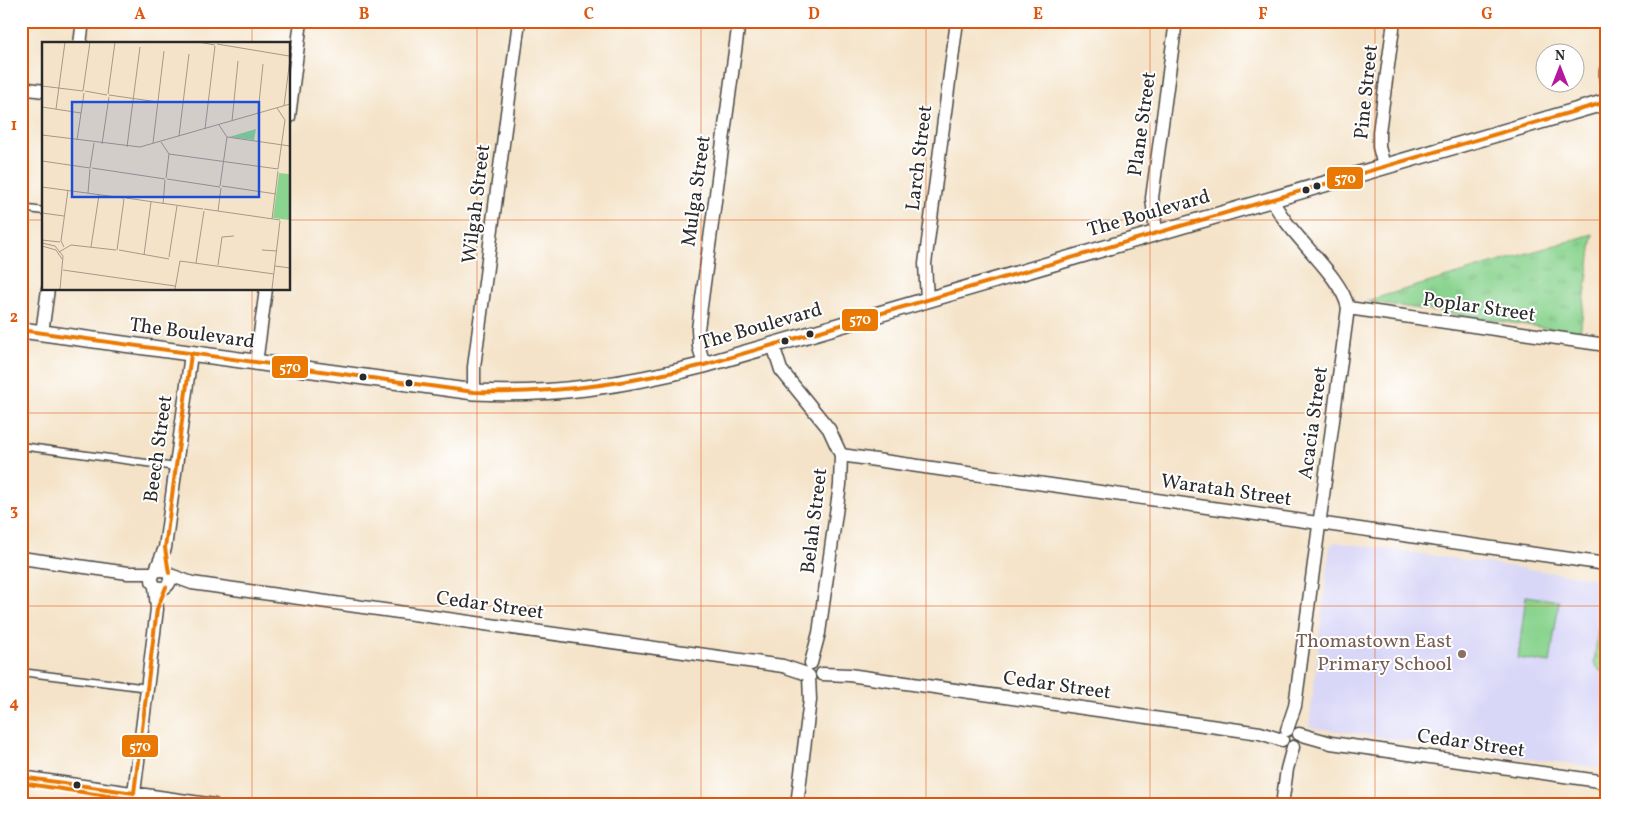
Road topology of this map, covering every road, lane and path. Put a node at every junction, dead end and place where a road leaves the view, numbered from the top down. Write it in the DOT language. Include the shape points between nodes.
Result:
graph roads {
  1 [pos="83,21"];
  2 [pos="301,21"];
  3 [pos="519,21"];
  4 [pos="739,21"];
  5 [pos="957,21"];
  6 [pos="1176,21"];
  7 [pos="1394,21"];
  8 [pos="80,42"];
  9 [pos="1606,70"];
  10 [pos="1606,82"];
  11 [pos="21,88"];
  12 [pos="42,91"];
  13 [pos="1606,102"];
  14 [pos="290,109"];
  15 [pos="1384,166"];
  16 [pos="1272,198"];
  17 [pos="21,208"];
  18 [pos="42,211"];
  19 [pos="1156,232"];
  20 [pos="48,290"];
  21 [pos="266,290"];
  22 [pos="927,299"];
  23 [pos="1348,308"];
  24 [pos="21,330"];
  25 [pos="42,333"];
  26 [pos="1606,344"];
  27 [pos="773,345"];
  28 [pos="191,354"];
  29 [pos="256,363"];
  30 [pos="704,365"];
  31 [pos="474,392"];
  32 [pos="21,446"];
  33 [pos="841,456"];
  34 [pos="176,467"];
  35 [pos="1319,523"];
  36 [pos="21,558"];
  37 [pos="1606,564"];
  38 [pos="161,579"];
  39 [pos="815,670"];
  40 [pos="21,672"];
  41 [pos="148,688"];
  42 [pos="1291,738"];
  43 [pos="21,777"];
  44 [pos="1606,782"];
  45 [pos="134,794"];
  46 [pos="214,805"];
  47 [pos="797,805"];
  48 [pos="1282,805"];
  1 -- 8 [label="street"];
  2 -- 14 [label="street"];
  3 -- 31 [label="street, Wilgah Street" via="474,367"];
  4 -- 30 [label="street, Mulga Street" via="698,329 698,347"];
  5 -- 22 [label="street, Larch Street" via="925,264"];
  6 -- 19 [label="street, Plane Street" via="1152,198"];
  7 -- 15 [label="street, Pine Street" via="1379,132"];
  9 -- 10 [label="street"];
  11 -- 12 [label="street"];
  13 -- 15 [label="street, The Boulevard"];
  15 -- 16 [label="street, The Boulevard"];
  16 -- 19 [label="street, The Boulevard"];
  16 -- 23 [label="street" via="1281,217 1341,291"];
  17 -- 18 [label="lane"];
  19 -- 22 [label="street, The Boulevard"];
  20 -- 25 [label="street"];
  21 -- 29 [label="street"];
  22 -- 27 [label="street, The Boulevard"];
  23 -- 26 [label="street, Poplar Street"];
  23 -- 35 [label="street, Acacia Street"];
  24 -- 25 [label="street, The Boulevard"];
  25 -- 28 [label="street, The Boulevard"];
  27 -- 30 [label="street, The Boulevard"];
  27 -- 33 [label="street, Belah Street" via="781,370 829,429"];
  28 -- 29 [label="street, The Boulevard"];
  28 -- 34 [label="street, Beech Street"];
  29 -- 31 [label="street, The Boulevard"];
  30 -- 31 [label="street, The Boulevard" via="654,378 591,388 538,393"];
  32 -- 34 [label="lane"];
  33 -- 35 [label="street, Waratah Street"];
  33 -- 39 [label="street, Belah Street" via="840,485"];
  34 -- 38 [label="street, Beech Street"];
  35 -- 37 [label="street, Waratah Street"];
  35 -- 42 [label="street, Acacia Street"];
  36 -- 38 [label="street, Cedar Street"];
  38 -- 39 [label="street, Cedar Street"];
  38 -- 41 [label="street, Beech Street"];
  39 -- 42 [label="street, Cedar Street"];
  39 -- 47 [label="street, Belah Street"];
  40 -- 41 [label="lane"];
  41 -- 45 [label="street, Beech Street"];
  42 -- 44 [label="street, Cedar Street"];
  42 -- 48 [label="street, Acacia Street"];
  43 -- 45 [label="street"];
  45 -- 46 [label="street"];
}
